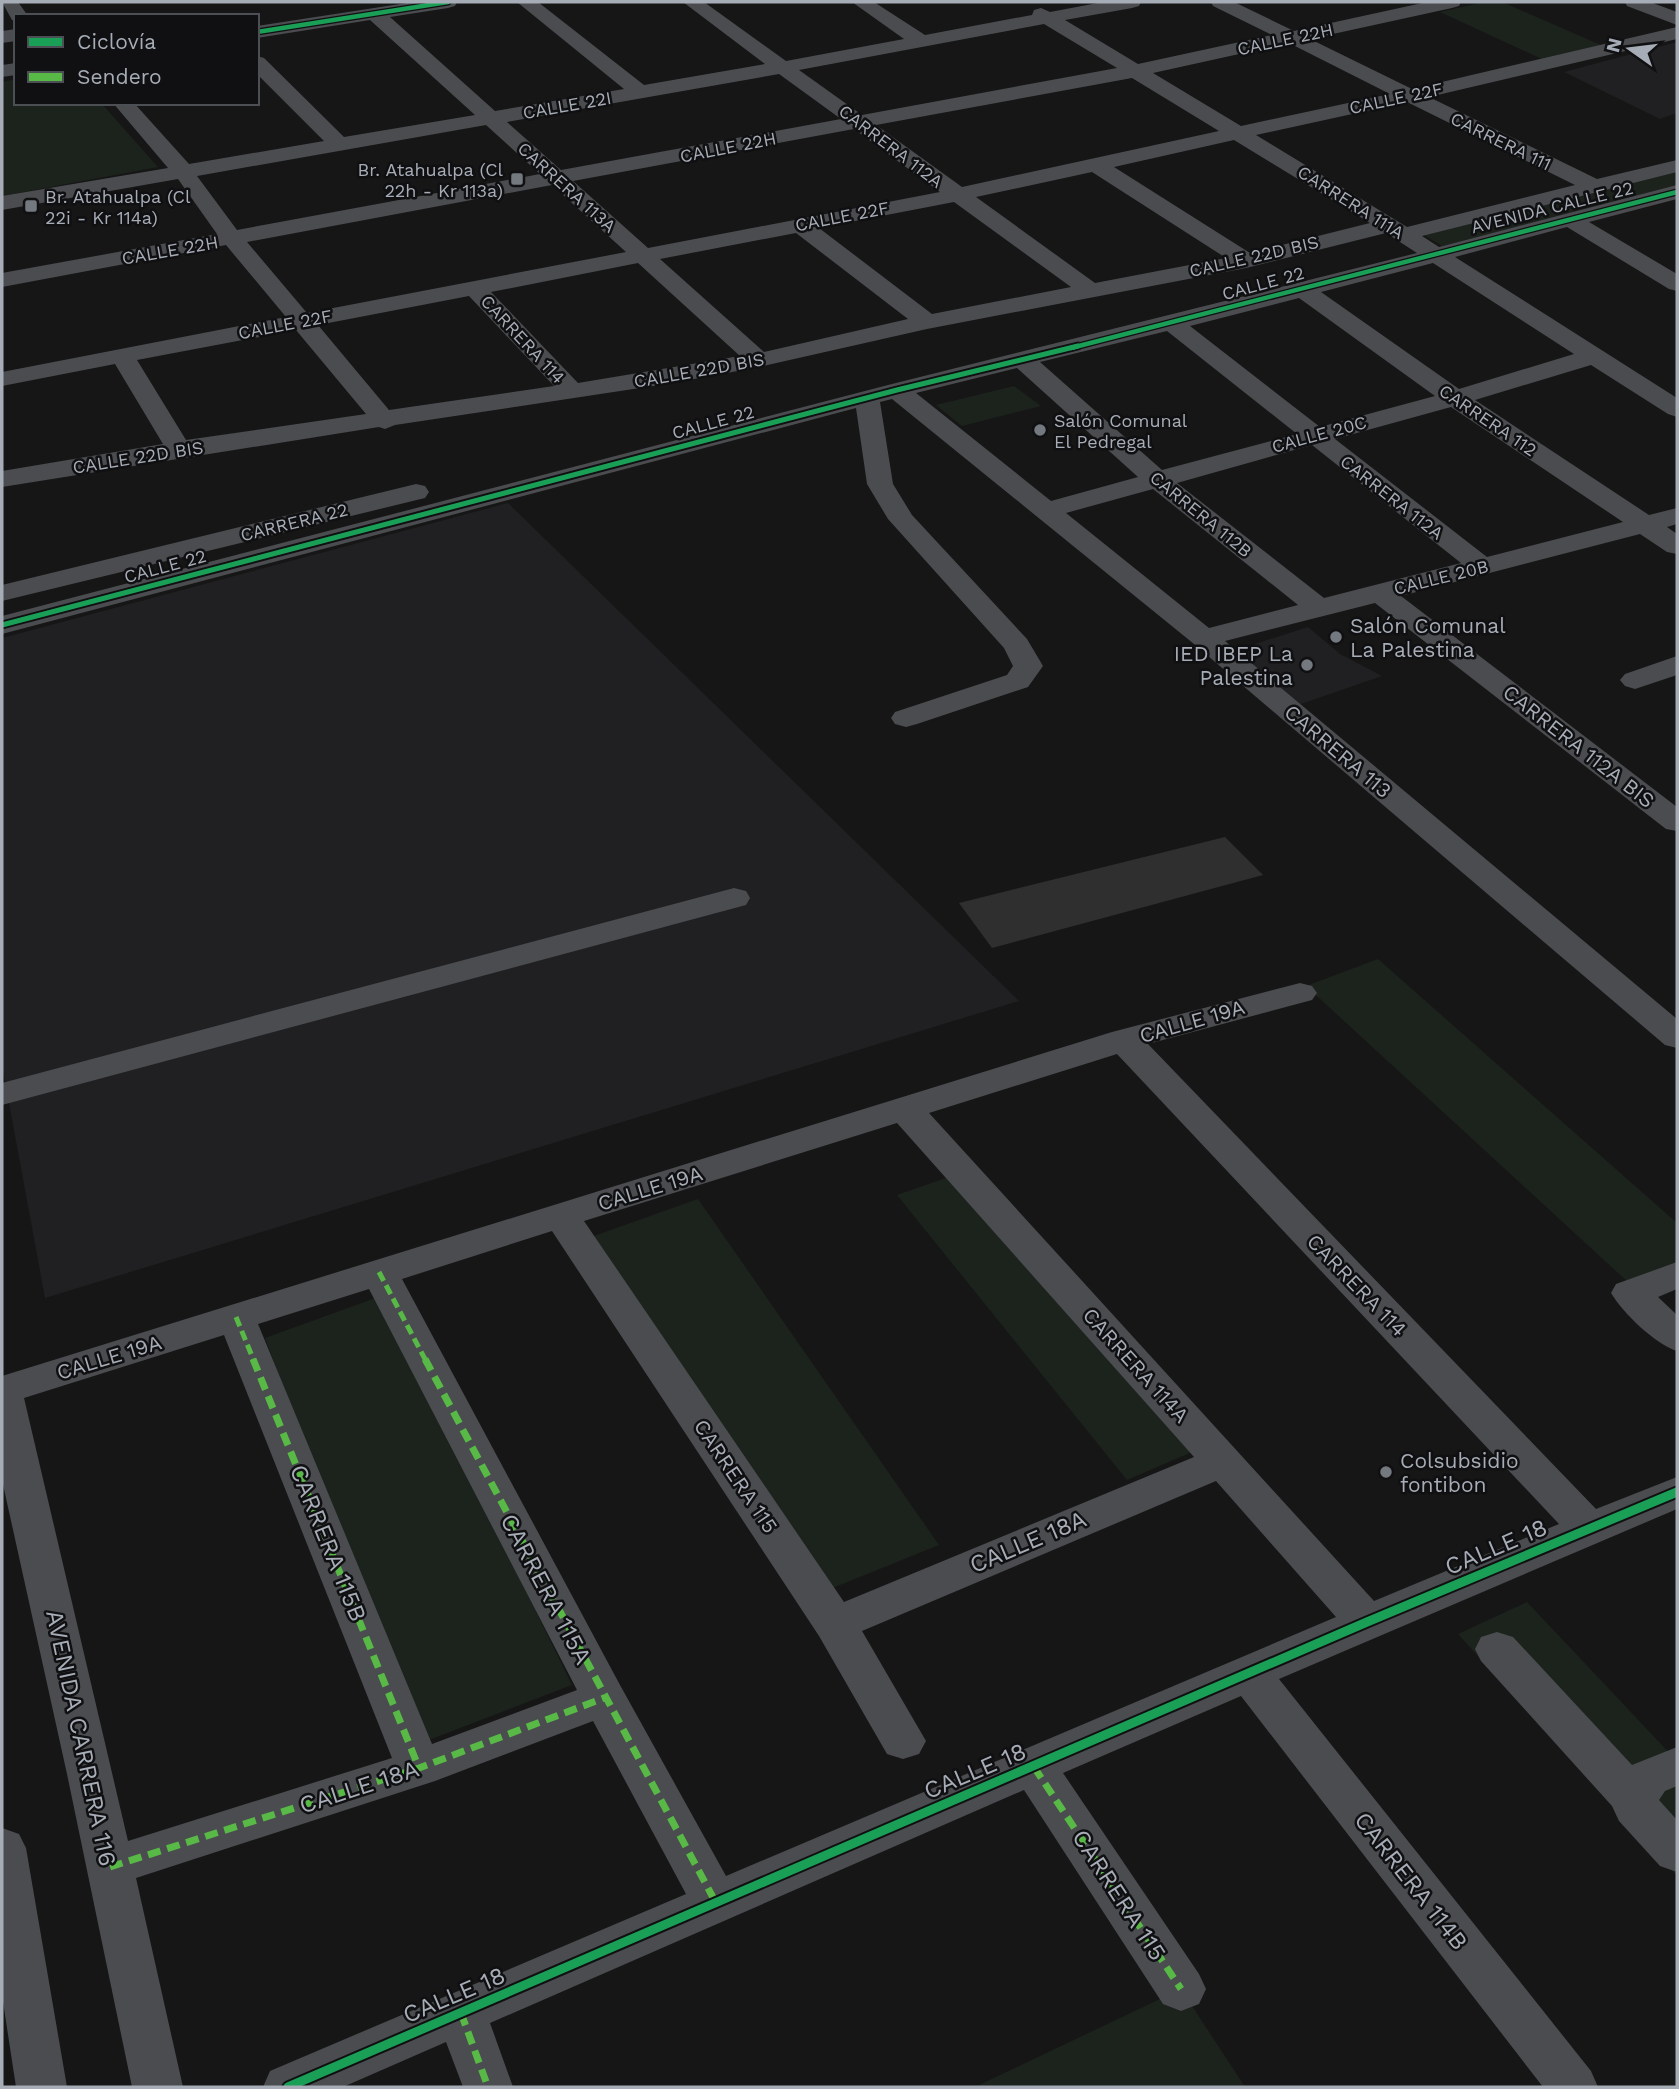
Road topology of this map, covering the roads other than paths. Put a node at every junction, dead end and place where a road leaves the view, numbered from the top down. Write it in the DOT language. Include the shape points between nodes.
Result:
graph roads {
  1 [pos="447,2"];
  2 [pos="526,2"];
  3 [pos="692,2"];
  4 [pos="860,2"];
  5 [pos="1021,2"];
  6 [pos="1132,2"];
  7 [pos="1220,2"];
  8 [pos="1452,2"];
  9 [pos="1634,2"];
  10 [pos="374,13"];
  11 [pos="1050,19"];
  12 [pos="1677,19"];
  13 [pos="259,32"];
  14 [pos="1677,33"];
  15 [pos="1292,37"];
  16 [pos="922,42"];
  17 [pos="259,64"];
  18 [pos="785,67"];
  19 [pos="1136,71"];
  20 [pos="640,92"];
  21 [pos="1407,96"];
  22 [pos="125,105"];
  23 [pos="490,118"];
  24 [pos="859,123"];
  25 [pos="1237,132"];
  26 [pos="338,144"];
  27 [pos="1093,163"];
  28 [pos="1677,166"];
  29 [pos="183,172"];
  30 [pos="558,179"];
  31 [pos="1596,187"];
  32 [pos="1677,192"];
  33 [pos="956,195"];
  34 [pos="2,203"];
  35 [pos="1569,219"];
  36 [pos="799,224"];
  37 [pos="1396,229"];
  38 [pos="233,239"];
  39 [pos="642,254"];
  40 [pos="1434,254"];
  41 [pos="1246,261"];
  42 [pos="2,280"];
  43 [pos="1677,284"];
  44 [pos="474,287"];
  45 [pos="1302,289"];
  46 [pos="1090,290"];
  47 [pos="303,321"];
  48 [pos="928,322"];
  49 [pos="1171,323"];
  50 [pos="122,355"];
  51 [pos="1594,356"];
  52 [pos="759,360"];
  53 [pos="1023,360"];
  54 [pos="2,379"];
  55 [pos="897,390"];
  56 [pos="572,391"];
  57 [pos="867,398"];
  58 [pos="1455,398"];
  59 [pos="1677,409"];
  60 [pos="385,421"];
  61 [pos="1314,436"];
  62 [pos="179,449"];
  63 [pos="1155,478"];
  64 [pos="2,479"];
  65 [pos="423,490"];
  66 [pos="1044,511"];
  67 [pos="1677,516"];
  68 [pos="1643,525"];
  69 [pos="1677,546"];
  70 [pos="1482,566"];
  71 [pos="2,593"];
  72 [pos="1380,593"];
  73 [pos="1320,608"];
  74 [pos="2,625"];
  75 [pos="1204,638"];
  76 [pos="1677,665"];
  77 [pos="1635,680"];
  78 [pos="906,719"];
  79 [pos="1677,822"];
  80 [pos="734,898"];
  81 [pos="1300,993"];
  82 [pos="1677,1037"];
  83 [pos="1124,1040"];
  84 [pos="2,1094"];
  85 [pos="905,1109"];
  86 [pos="561,1216"];
  87 [pos="379,1272"];
  88 [pos="1677,1275"];
  89 [pos="236,1317"];
  90 [pos="1677,1337"];
  91 [pos="2,1390"];
  92 [pos="1222,1462"];
  93 [pos="1677,1492"];
  94 [pos="1590,1529"];
  95 [pos="1367,1622"];
  96 [pos="835,1624"];
  97 [pos="1497,1649"];
  98 [pos="1249,1674"];
  99 [pos="604,1699"];
  100 [pos="903,1741"];
  101 [pos="1034,1766"];
  102 [pos="1677,1766"];
  103 [pos="419,1768"];
  104 [pos="1634,1798"];
  105 [pos="2,1848"];
  106 [pos="1677,1852"];
  107 [pos="110,1867"];
  108 [pos="716,1903"];
  109 [pos="1181,1989"];
  110 [pos="14,1994"];
  111 [pos="461,2012"];
  112 [pos="42,2087"];
  113 [pos="157,2087"];
  114 [pos="288,2087"];
  115 [pos="488,2087"];
  116 [pos="1573,2087"];
  1 -- 10 [label="street"];
  2 -- 20 [label="street"];
  3 -- 18 [label="street, CARRERA 112A"];
  4 -- 16 [label="street"];
  5 -- 11 [label="street, CARRERA 111A"];
  6 -- 11 [label="street, CALLE 22I"];
  7 -- 15 [label="street, CARRERA 111"];
  8 -- 15 [label="street, CALLE 22H"];
  9 -- 12 [label="street"];
  10 -- 13 [label="street"];
  10 -- 23 [label="street, CARRERA 113A"];
  11 -- 16 [label="street, CALLE 22I"];
  11 -- 19 [label="street, CARRERA 111A"];
  14 -- 21 [label="street, CALLE 22F"];
  15 -- 19 [label="street, CALLE 22H"];
  15 -- 21 [label="street, CARRERA 111"];
  16 -- 18 [label="street, CALLE 22I"];
  17 -- 26 [label="street"];
  18 -- 20 [label="street, CALLE 22I"];
  18 -- 24 [label="street, CARRERA 112A"];
  19 -- 24 [label="street, CALLE 22H"];
  19 -- 25 [label="street, CARRERA 111A"];
  20 -- 23 [label="street, CALLE 22I"];
  21 -- 25 [label="street, CALLE 22F"];
  21 -- 31 [label="street, CARRERA 111"];
  22 -- 29 [label="street"];
  23 -- 26 [label="street, CALLE 22I"];
  23 -- 30 [label="street, CARRERA 113A"];
  24 -- 30 [label="street, CALLE 22H"];
  24 -- 33 [label="street, CARRERA 112A"];
  25 -- 27 [label="street, CALLE 22F"];
  25 -- 37 [label="street, CARRERA 111A"];
  26 -- 29 [label="street, CALLE 22I"];
  27 -- 33 [label="street, CALLE 22F"];
  27 -- 41 [label="street"];
  28 -- 31 [label="street, AVENIDA CALLE 22"];
  29 -- 34 [label="street, CALLE 22I"];
  29 -- 38 [label="street"];
  30 -- 38 [label="street, CALLE 22H"];
  30 -- 39 [label="street, CARRERA 113A"];
  31 -- 37 [label="street, AVENIDA CALLE 22"];
  32 -- 35 [label="street, AVENIDA CALLE 22"];
  33 -- 36 [label="street, CALLE 22F"];
  33 -- 46 [label="street, CARRERA 112A"];
  35 -- 40 [label="street, AVENIDA CALLE 22"];
  35 -- 43 [label="street"];
  36 -- 39 [label="street, CALLE 22F"];
  36 -- 48 [label="street"];
  37 -- 40 [label="street, CARRERA 111A"];
  37 -- 41 [label="street, CALLE 22D BIS"];
  38 -- 42 [label="street, CALLE 22H"];
  38 -- 47 [label="street"];
  39 -- 44 [label="street, CALLE 22F"];
  39 -- 52 [label="street, CARRERA 113A"];
  40 -- 45 [label="street, CALLE 22"];
  40 -- 51 [label="street, CARRERA 111A"];
  41 -- 46 [label="street, CALLE 22D BIS"];
  44 -- 47 [label="street, CALLE 22F"];
  44 -- 56 [label="street, CARRERA 114"];
  45 -- 49 [label="street, CALLE 22"];
  45 -- 58 [label="street, CARRERA 112"];
  46 -- 48 [label="street, CALLE 22D BIS"];
  47 -- 50 [label="street, CALLE 22F"];
  47 -- 60 [label="street"];
  48 -- 52 [label="street, CALLE 22D BIS"];
  49 -- 53 [label="street, CALLE 22"];
  49 -- 61 [label="street, CARRERA 112A"];
  50 -- 54 [label="street, CALLE 22F"];
  50 -- 62 [label="street"];
  51 -- 58 [label="street, CALLE 20C"];
  51 -- 59 [label="street, CARRERA 111A"];
  52 -- 56 [label="street, CALLE 22D BIS"];
  53 -- 55 [label="street, CALLE 22"];
  53 -- 63 [label="street, CARRERA 112B"];
  55 -- 57 [label="street, CALLE 22"];
  55 -- 66 [label="street, CARRERA 113"];
  56 -- 60 [label="street, CALLE 22D BIS"];
  57 -- 74 [label="street, CALLE 22"];
  57 -- 78 [label="street" via="880,484 901,519 1017,645 1028,666 1018,681"];
  58 -- 61 [label="street, CALLE 20C"];
  58 -- 68 [label="street, CARRERA 112"];
  60 -- 62 [label="street, CALLE 22D BIS"];
  61 -- 63 [label="street, CALLE 20C"];
  61 -- 70 [label="street, CARRERA 112A"];
  62 -- 64 [label="street, CALLE 22D BIS"];
  63 -- 66 [label="street, CALLE 20C"];
  63 -- 73 [label="street, CARRERA 112B"];
  65 -- 71 [label="street, CARRERA 22"];
  66 -- 75 [label="street, CARRERA 113"];
  67 -- 68 [label="street, CALLE 20B"];
  68 -- 69 [label="street, CARRERA 112"];
  68 -- 70 [label="street, CALLE 20B"];
  70 -- 72 [label="street, CALLE 20B"];
  72 -- 73 [label="street, CALLE 20B"];
  72 -- 79 [label="street, CARRERA 112A BIS"];
  73 -- 75 [label="street, CALLE 20B"];
  75 -- 82 [label="street, CARRERA 113"];
  76 -- 77 [label="street"];
  80 -- 84 [label="street"];
  81 -- 83 [label="street, CALLE 19A"];
  83 -- 85 [label="street, CALLE 19A"];
  83 -- 94 [label="street, CARRERA 114"];
  85 -- 86 [label="street, CALLE 19A"];
  85 -- 92 [label="street, CARRERA 114A"];
  86 -- 87 [label="street, CALLE 19A"];
  86 -- 96 [label="street, CARRERA 115"];
  87 -- 89 [label="street, CALLE 19A"];
  87 -- 99 [label="street, CARRERA 115A"];
  88 -- 90 [label="street" via="1630,1293"];
  89 -- 91 [label="street, CALLE 19A"];
  89 -- 103 [label="street, CARRERA 115B"];
  91 -- 107 [label="street, AVENIDA CARRERA 116"];
  92 -- 95 [label="street, CARRERA 114A"];
  92 -- 96 [label="street, CALLE 18A"];
  93 -- 94 [label="street, CALLE 18"];
  94 -- 95 [label="street, CALLE 18"];
  95 -- 98 [label="street, CALLE 18"];
  96 -- 100 [label="street, CARRERA 115"];
  97 -- 104 [label="street"];
  98 -- 101 [label="street, CALLE 18"];
  98 -- 116 [label="street, CARRERA 114B"];
  99 -- 103 [label="street, CALLE 18A"];
  99 -- 108 [label="street, CARRERA 115A"];
  101 -- 108 [label="street, CALLE 18"];
  101 -- 109 [label="street, CARRERA 115"];
  102 -- 104 [label="street" via="1649,1778"];
  103 -- 107 [label="street, CALLE 18A"];
  104 -- 106 [label="street" via="1636,1807"];
  105 -- 110 [label="street"];
  107 -- 113 [label="street, AVENIDA CARRERA 116"];
  108 -- 111 [label="street, CALLE 18"];
  110 -- 112 [label="street"];
  111 -- 114 [label="street, CALLE 18"];
  111 -- 115 [label="street"];
}
